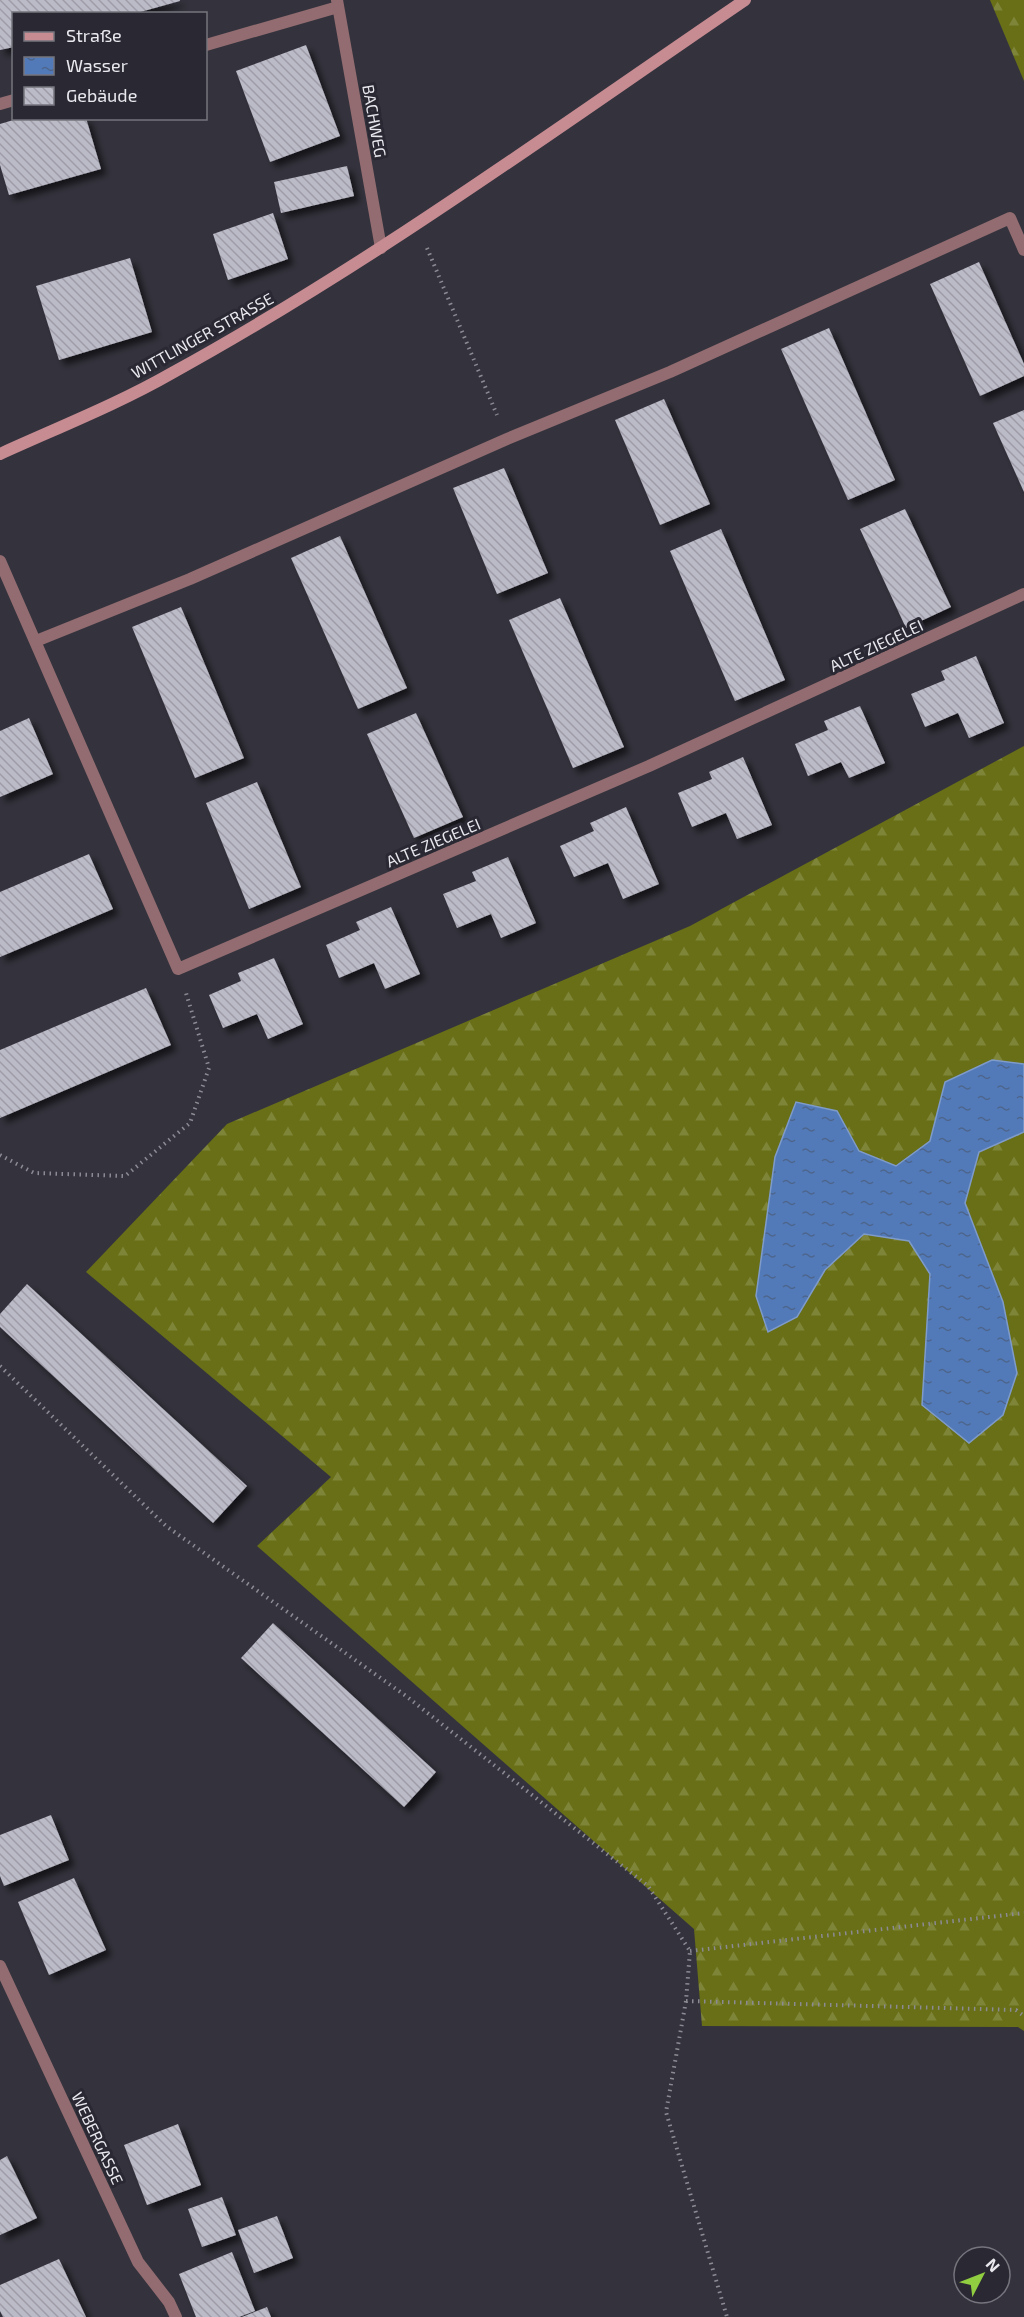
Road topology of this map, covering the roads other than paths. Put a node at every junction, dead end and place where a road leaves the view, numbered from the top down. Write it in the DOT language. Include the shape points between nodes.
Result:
graph roads {
  1 [pos="745,0"];
  2 [pos="337,3"];
  3 [pos="207,45"];
  4 [pos="381,248"];
  5 [pos="1024,250"];
  6 [pos="0,454"];
  7 [pos="0,561"];
  8 [pos="1024,594"];
  9 [pos="36,641"];
  10 [pos="0,1966"];
  11 [pos="176,2317"];
  1 -- 4 [label="main road, WITTLINGER STRASSE"];
  2 -- 3 [label="street"];
  2 -- 4 [label="street, BACHWEG"];
  4 -- 6 [label="main road, WITTLINGER STRASSE" via="170,375"];
  5 -- 9 [label="street" via="1010,218 670,372 507,439 190,579"];
  7 -- 9 [label="street"];
  8 -- 9 [label="street, ALTE ZIEGELEI" via="638,771 178,969"];
  10 -- 11 [label="street, WEBERGASSE" via="138,2262"];
}
